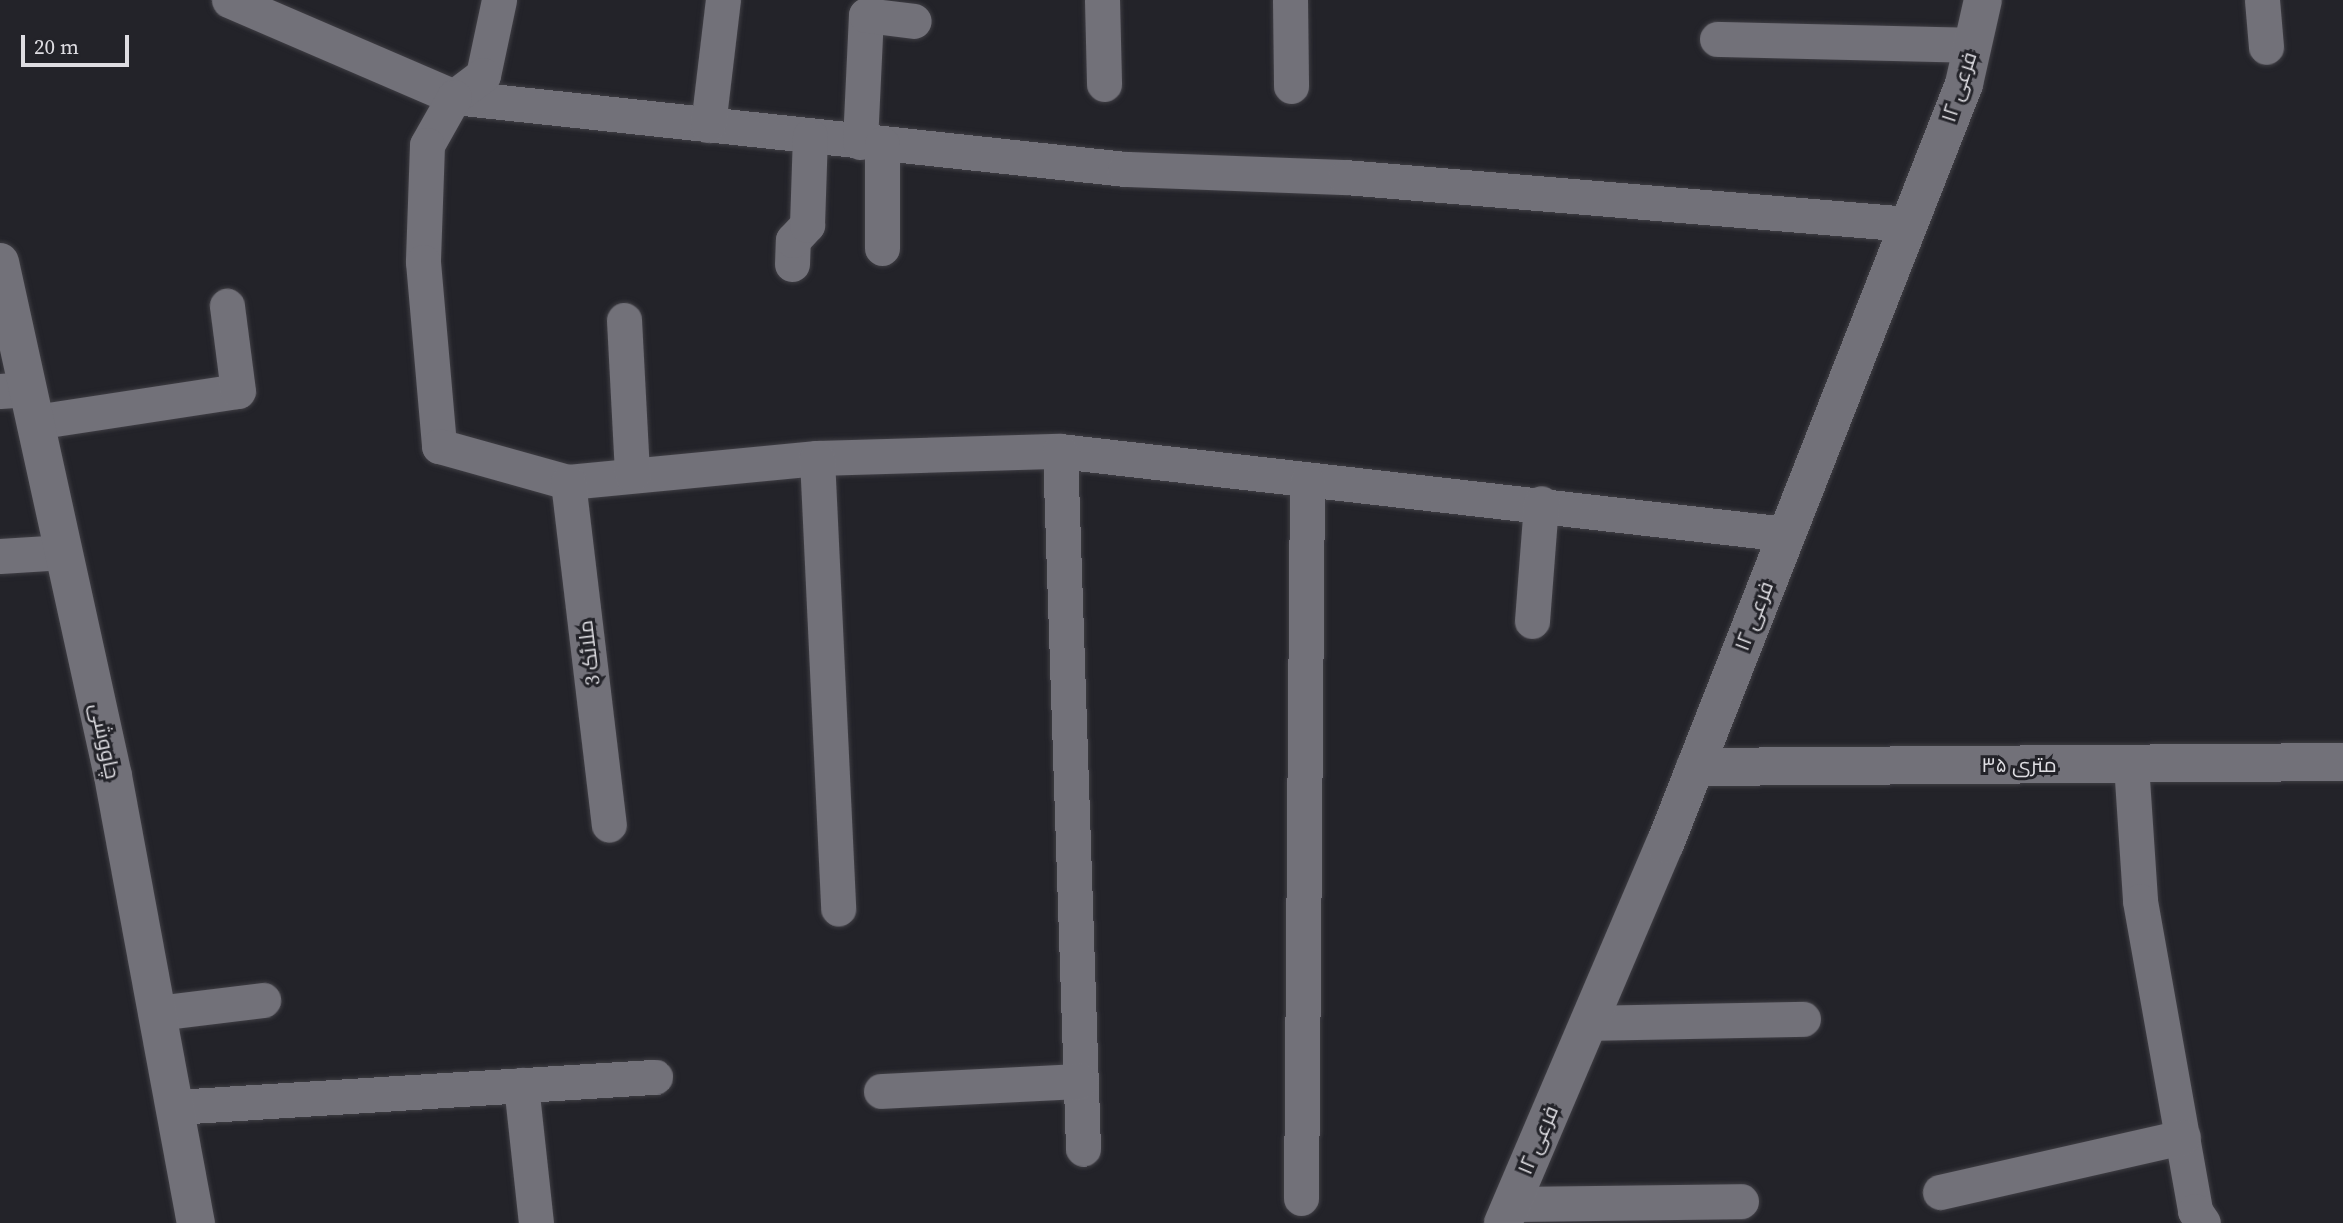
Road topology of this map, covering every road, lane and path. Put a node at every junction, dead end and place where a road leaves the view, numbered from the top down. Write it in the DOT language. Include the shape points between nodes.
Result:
graph roads {
  1 [pos="229,0"];
  2 [pos="499,0"];
  3 [pos="723,0"];
  4 [pos="1102,0"];
  5 [pos="1290,0"];
  6 [pos="1983,0"];
  7 [pos="2262,0"];
  8 [pos="914,21"];
  9 [pos="1717,39"];
  10 [pos="1972,45"];
  11 [pos="2266,47"];
  12 [pos="1104,85"];
  13 [pos="1291,86"];
  14 [pos="454,97"];
  15 [pos="708,125"];
  16 [pos="810,136"];
  17 [pos="871,143"];
  18 [pos="1908,224"];
  19 [pos="882,248"];
  20 [pos="0,262"];
  21 [pos="792,264"];
  22 [pos="227,306"];
  23 [pos="624,320"];
  24 [pos="21,400"];
  25 [pos="1060,451"];
  26 [pos="817,458"];
  27 [pos="632,475"];
  28 [pos="568,482"];
  29 [pos="1307,482"];
  30 [pos="1541,503"];
  31 [pos="1786,534"];
  32 [pos="64,552"];
  33 [pos="0,556"];
  34 [pos="1532,621"];
  35 [pos="2343,762"];
  36 [pos="2131,764"];
  37 [pos="1695,767"];
  38 [pos="609,825"];
  39 [pos="838,909"];
  40 [pos="263,1000"];
  41 [pos="157,1013"];
  42 [pos="1803,1019"];
  43 [pos="1588,1023"];
  44 [pos="655,1077"];
  45 [pos="1081,1081"];
  46 [pos="521,1085"];
  47 [pos="881,1091"];
  48 [pos="175,1107"];
  49 [pos="2183,1137"];
  50 [pos="1083,1149"];
  51 [pos="1940,1192"];
  52 [pos="1301,1198"];
  53 [pos="1741,1201"];
  54 [pos="1507,1214"];
  55 [pos="196,1223"];
  56 [pos="536,1223"];
  57 [pos="2203,1223"];
  1 -- 14 [label="street"];
  2 -- 14 [label="street" via="483,75"];
  3 -- 15 [label="street"];
  4 -- 12 [label="street"];
  5 -- 13 [label="street"];
  6 -- 10 [label="street, فرعی ۱۲"];
  7 -- 11 [label="street"];
  8 -- 17 [label="street" via="866,15"];
  9 -- 10 [label="street"];
  10 -- 18 [label="street, فرعی ۱۲" via="1964,84"];
  14 -- 15 [label="street"];
  14 -- 28 [label="street" via="428,145 424,262 439,446"];
  15 -- 16 [label="street"];
  16 -- 17 [label="street"];
  16 -- 21 [label="street" via="807,225 793,240"];
  17 -- 18 [label="street" via="1125,169 1345,177"];
  17 -- 19 [label="street"];
  18 -- 31 [label="street, فرعی ۱۲"];
  20 -- 24 [label="street, چاووشی"];
  22 -- 24 [label="street" via="237,391"];
  23 -- 27 [label="street"];
  24 -- 32 [label="street, چاووشی"];
  25 -- 26 [label="street"];
  25 -- 29 [label="street"];
  25 -- 45 [label="street"];
  26 -- 27 [label="street"];
  26 -- 39 [label="street"];
  27 -- 28 [label="street"];
  28 -- 38 [label="street, ملائک 3"];
  29 -- 30 [label="street"];
  29 -- 52 [label="street"];
  30 -- 31 [label="street"];
  30 -- 34 [label="street"];
  31 -- 37 [label="street, فرعی ۱۲"];
  32 -- 33 [label="street"];
  32 -- 41 [label="street, چاووشی" via="113,776"];
  35 -- 36 [label="street, ۳۵ متری"];
  36 -- 37 [label="street, ۳۵ متری"];
  36 -- 49 [label="street" via="2140,901"];
  37 -- 43 [label="street, فرعی ۱۲"];
  40 -- 41 [label="street"];
  41 -- 48 [label="street, چاووشی"];
  42 -- 43 [label="street"];
  43 -- 54 [label="street, فرعی ۱۲"];
  44 -- 46 [label="street"];
  45 -- 47 [label="street"];
  45 -- 50 [label="street"];
  46 -- 48 [label="street"];
  46 -- 56 [label="street"];
  48 -- 55 [label="street, چاووشی"];
  49 -- 51 [label="street"];
  49 -- 57 [label="street" via="2195,1211"];
  53 -- 54 [label="street"];
}
